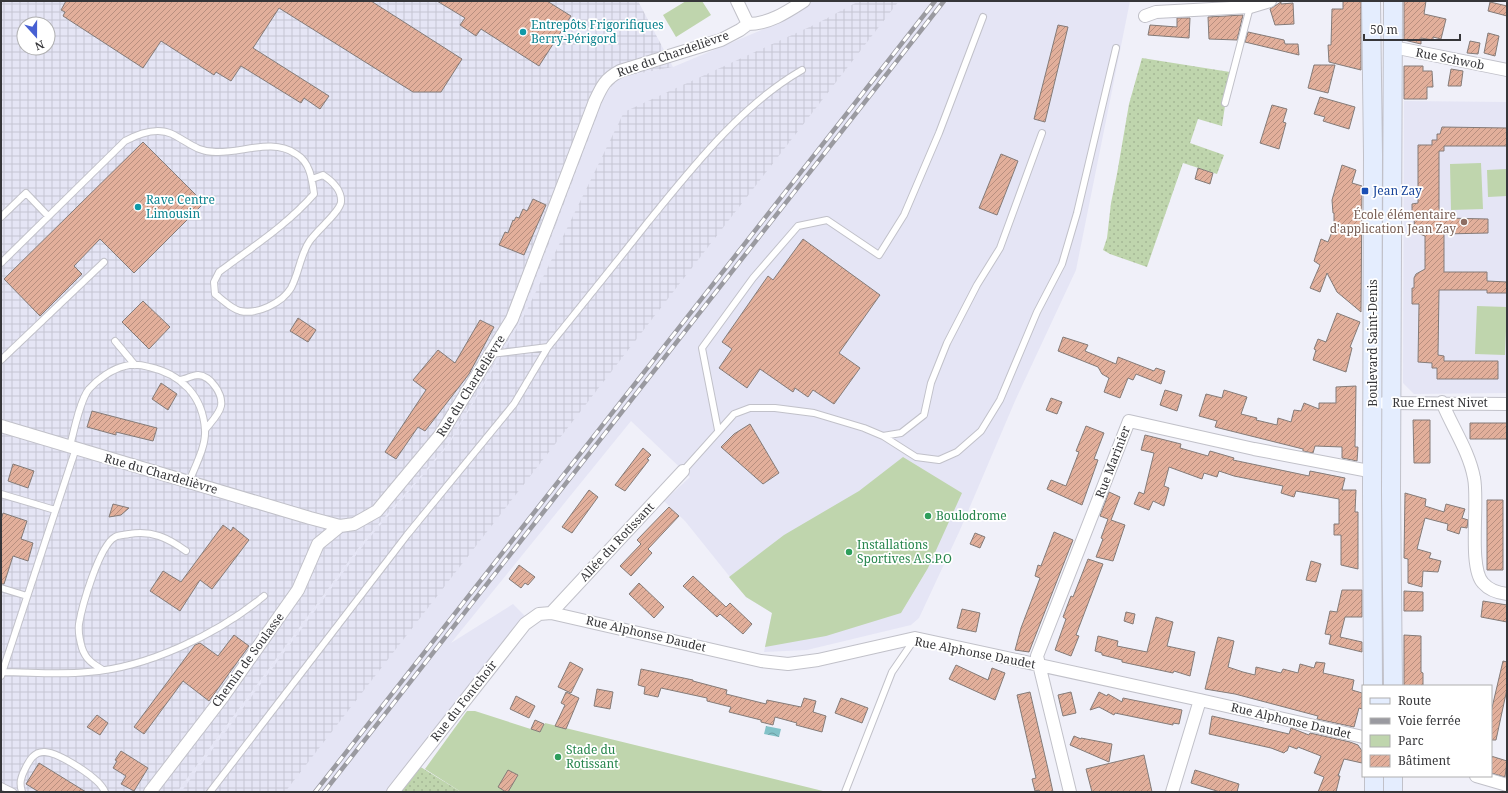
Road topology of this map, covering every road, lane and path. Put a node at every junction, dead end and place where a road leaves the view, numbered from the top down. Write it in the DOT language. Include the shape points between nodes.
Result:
graph roads {
  1 [pos="737,1"];
  2 [pos="804,1"];
  3 [pos="1270,1"];
  4 [pos="1371,1"];
  5 [pos="1393,1"];
  6 [pos="1250,4"];
  7 [pos="1146,16"];
  8 [pos="983,17"];
  9 [pos="748,24"];
  10 [pos="1371,46"];
  11 [pos="1393,47"];
  12 [pos="1116,48"];
  13 [pos="802,70"];
  14 [pos="1507,70"];
  15 [pos="1225,103"];
  16 [pos="1042,134"];
  17 [pos="312,178"];
  18 [pos="48,216"];
  19 [pos="1,217"];
  20 [pos="1,262"];
  21 [pos="104,262"];
  22 [pos="116,341"];
  23 [pos="548,347"];
  24 [pos="491,354"];
  25 [pos="1,360"];
  26 [pos="135,365"];
  27 [pos="180,380"];
  28 [pos="1442,402"];
  29 [pos="1373,403"];
  30 [pos="1391,403"];
  31 [pos="1507,404"];
  32 [pos="1,426"];
  33 [pos="205,430"];
  34 [pos="718,430"];
  35 [pos="883,436"];
  36 [pos="73,447"];
  37 [pos="683,471"];
  38 [pos="1368,471"];
  39 [pos="189,482"];
  40 [pos="1,494"];
  41 [pos="55,510"];
  42 [pos="340,526"];
  43 [pos="186,551"];
  44 [pos="1,588"];
  45 [pos="1507,594"];
  46 [pos="27,596"];
  47 [pos="264,596"];
  48 [pos="545,613"];
  49 [pos="915,638"];
  50 [pos="1038,665"];
  51 [pos="103,670"];
  52 [pos="2,674"];
  53 [pos="1374,685"];
  54 [pos="1393,685"];
  55 [pos="1200,700"];
  56 [pos="1362,737"];
  57 [pos="1374,777"];
  58 [pos="1393,777"];
  59 [pos="1479,777"];
  60 [pos="1507,785"];
  61 [pos="1,786"];
  62 [pos="13,792"];
  63 [pos="22,792"];
  64 [pos="105,792"];
  65 [pos="150,792"];
  66 [pos="210,792"];
  67 [pos="393,792"];
  68 [pos="845,792"];
  69 [pos="1070,792"];
  70 [pos="1172,792"];
  71 [pos="1374,792"];
  72 [pos="1393,792"];
  1 -- 9 [label="street"];
  2 -- 9 [label="street, Rue du Chardelièvre" via="778,17"];
  3 -- 6 [label="street"];
  4 -- 10 [label="main road, Boulevard Saint-Denis"];
  5 -- 11 [label="main road, Boulevard Saint-Denis"];
  6 -- 7 [label="street" via="1156,12"];
  6 -- 15 [label="lane"];
  8 -- 34 [label="lane" via="939,133 904,215 879,255 827,220 798,226 753,278 702,348"];
  9 -- 24 [label="street, Rue du Chardelièvre" via="721,40 620,71 603,84 512,319"];
  10 -- 11 [label="main road"];
  10 -- 29 [label="main road, Boulevard Saint-Denis"];
  11 -- 14 [label="street, Rue Schwob"];
  11 -- 30 [label="main road, Boulevard Saint-Denis"];
  12 -- 35 [label="lane" via="1077,213 1062,264 1037,312 1000,400 980,431 957,452 939,460 916,457"];
  13 -- 23 [label="lane" via="782,81 751,106 692,168"];
  16 -- 35 [label="lane" via="1000,248 977,285 947,343 931,383 924,415 901,432"];
  17 -- 17 [label="lane" via="314,194 301,209 218,272 214,282 215,294 228,305 240,311 252,312 269,306 290,288 309,242 339,210 341,201 332,181 323,175"];
  17 -- 18 [label="lane" via="305,161 287,148 254,147 243,151 215,153 192,147 170,134 146,132 125,141"];
  18 -- 19 [label="lane" via="26,193"];
  18 -- 20 [label="lane"];
  21 -- 25 [label="lane"];
  22 -- 26 [label="lane"];
  23 -- 24 [label="lane"];
  23 -- 66 [label="lane" via="514,404 407,535"];
  24 -- 42 [label="street, Rue du Chardelièvre" via="441,434 377,511 354,524"];
  26 -- 27 [label="lane" via="158,369"];
  26 -- 36 [label="lane" via="114,370 90,389 84,397"];
  27 -- 33 [label="lane" via="197,400"];
  27 -- 33 [label="lane" via="197,375 203,376 214,385 221,405"];
  28 -- 30 [label="street, Rue Ernest Nivet"];
  28 -- 31 [label="street, Rue Ernest Nivet"];
  28 -- 45 [label="street" via="1471,464 1474,480 1475,563 1482,582 1495,592"];
  29 -- 30 [label="street, Rue Ernest Nivet"];
  29 -- 53 [label="main road, Boulevard Saint-Denis"];
  30 -- 54 [label="main road, Boulevard Saint-Denis"];
  32 -- 36 [label="street, Rue du Chardelièvre"];
  33 -- 39 [label="lane" via="204,442"];
  34 -- 35 [label="lane" via="734,414 750,408 775,408 814,413"];
  34 -- 37 [label="lane"];
  36 -- 39 [label="street, Rue du Chardelièvre"];
  36 -- 41 [label="lane"];
  37 -- 48 [label="street, Allée du Rotissant"];
  38 -- 50 [label="street, Rue Marinier" via="1129,421 1037,656"];
  39 -- 42 [label="street, Rue du Chardelièvre"];
  40 -- 41 [label="lane"];
  41 -- 46 [label="lane"];
  42 -- 65 [label="street, Chemin de Soulasse" via="318,544 298,590 222,698"];
  43 -- 51 [label="lane" via="170,540 140,532 114,537 108,544 94,569 79,624 85,656"];
  44 -- 46 [label="lane"];
  46 -- 52 [label="lane"];
  47 -- 51 [label="lane" via="222,626 185,644 147,661"];
  48 -- 49 [label="street, Rue Alphonse Daudet" via="761,661 788,664 818,660"];
  48 -- 67 [label="street, Rue du Fontchoir" via="525,624"];
  49 -- 50 [label="street, Rue Alphonse Daudet"];
  49 -- 68 [label="lane" via="892,672"];
  50 -- 55 [label="street, Rue Alphonse Daudet"];
  50 -- 69 [label="street"];
  51 -- 52 [label="lane"];
  55 -- 56 [label="street, Rue Alphonse Daudet"];
  55 -- 70 [label="street"];
  57 -- 71 [label="main road"];
  58 -- 72 [label="main road"];
  59 -- 60 [label="street"];
  61 -- 62 [label="lane"];
  63 -- 64 [label="lane" via="20,778 27,764 34,755 44,752 92,776"];
}
